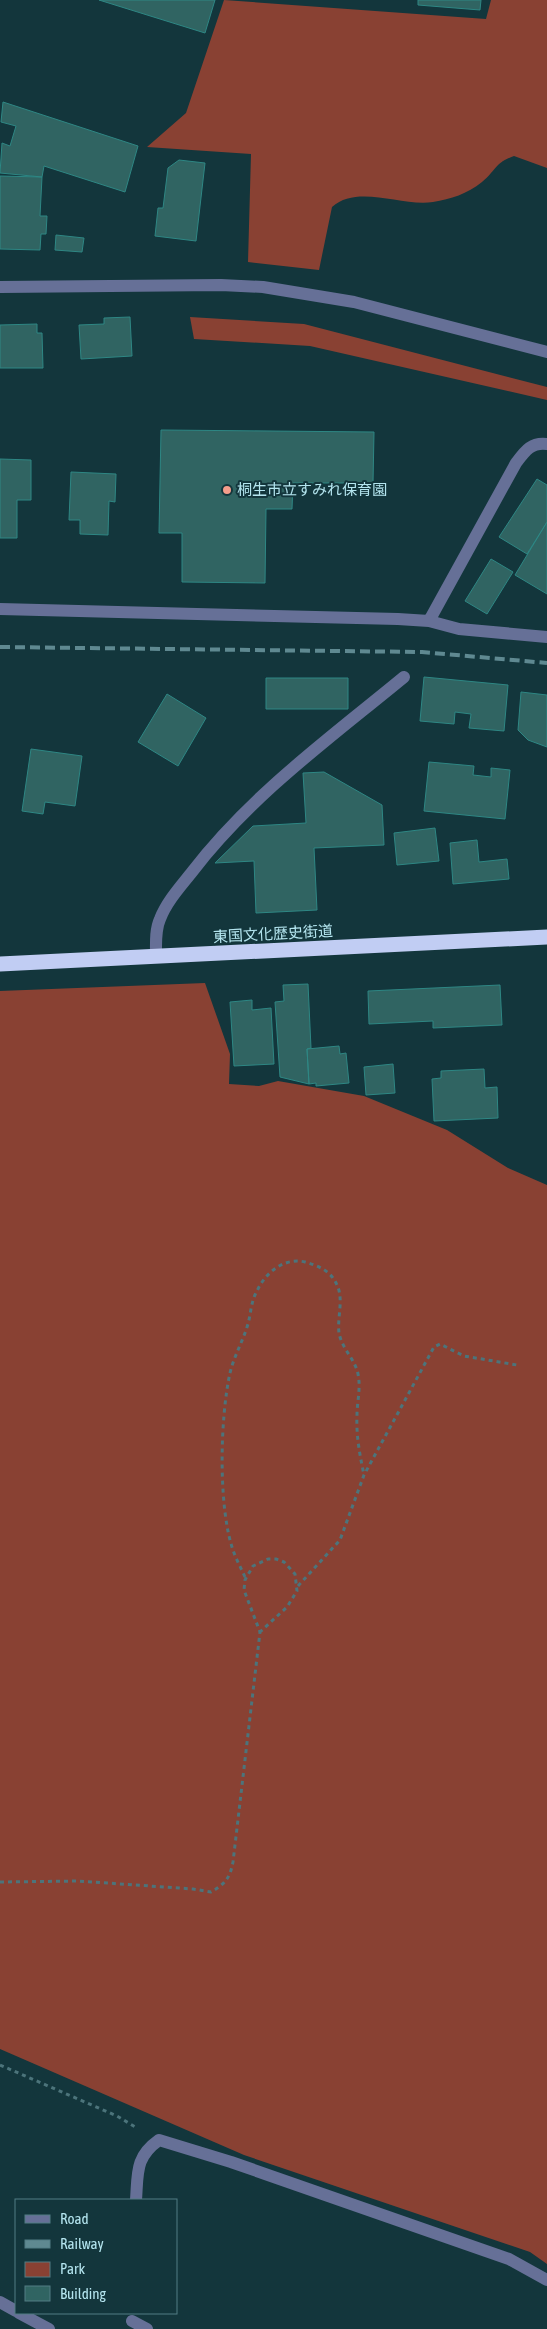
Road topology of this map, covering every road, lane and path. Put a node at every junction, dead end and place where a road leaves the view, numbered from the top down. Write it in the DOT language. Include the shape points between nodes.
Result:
graph roads {
  1 [pos="0,287"];
  2 [pos="547,352"];
  3 [pos="547,444"];
  4 [pos="0,609"];
  5 [pos="429,621"];
  6 [pos="547,637"];
  7 [pos="404,677"];
  8 [pos="547,937"];
  9 [pos="156,956"];
  10 [pos="0,964"];
  11 [pos="517,1365"];
  12 [pos="364,1475"];
  13 [pos="246,1578"];
  14 [pos="298,1587"];
  15 [pos="260,1632"];
  16 [pos="0,1882"];
  17 [pos="0,2066"];
  18 [pos="159,2140"];
  19 [pos="136,2199"];
  20 [pos="547,2280"];
  21 [pos="0,2302"];
  22 [pos="15,2310"];
  23 [pos="22,2314"];
  24 [pos="132,2321"];
  25 [pos="49,2329"];
  26 [pos="147,2329"];
  1 -- 2 [label="street" via="263,287 354,302"];
  3 -- 5 [label="street" via="534,444 516,464"];
  4 -- 5 [label="street"];
  5 -- 6 [label="street" via="459,629"];
  7 -- 9 [label="street" via="305,758 216,841 170,900 160,919"];
  8 -- 9 [label="highway, 東国文化歴史街道"];
  9 -- 10 [label="highway, 東国文化歴史街道"];
  11 -- 12 [label="path" via="464,1356 440,1344 434,1347"];
  12 -- 13 [label="path" via="357,1433 359,1378 340,1335 338,1287 330,1273 317,1266 301,1261 288,1262 266,1275 256,1292 230,1374 223,1461 225,1511 233,1549"];
  12 -- 14 [label="path" via="340,1540"];
  13 -- 14 [label="path" via="253,1566 276,1559 291,1567"];
  13 -- 15 [label="path" via="244,1590"];
  14 -- 15 [label="path" via="294,1600"];
  15 -- 16 [label="path" via="233,1862 230,1876 224,1884 211,1892 78,1881"];
  17 -- 18 [label="path" via="117,2116"];
  18 -- 19 [label="street" via="147,2149 138,2166"];
  18 -- 20 [label="street" via="509,2259"];
  21 -- 22 [label="street"];
  23 -- 25 [label="street"];
  24 -- 26 [label="street"];
}
